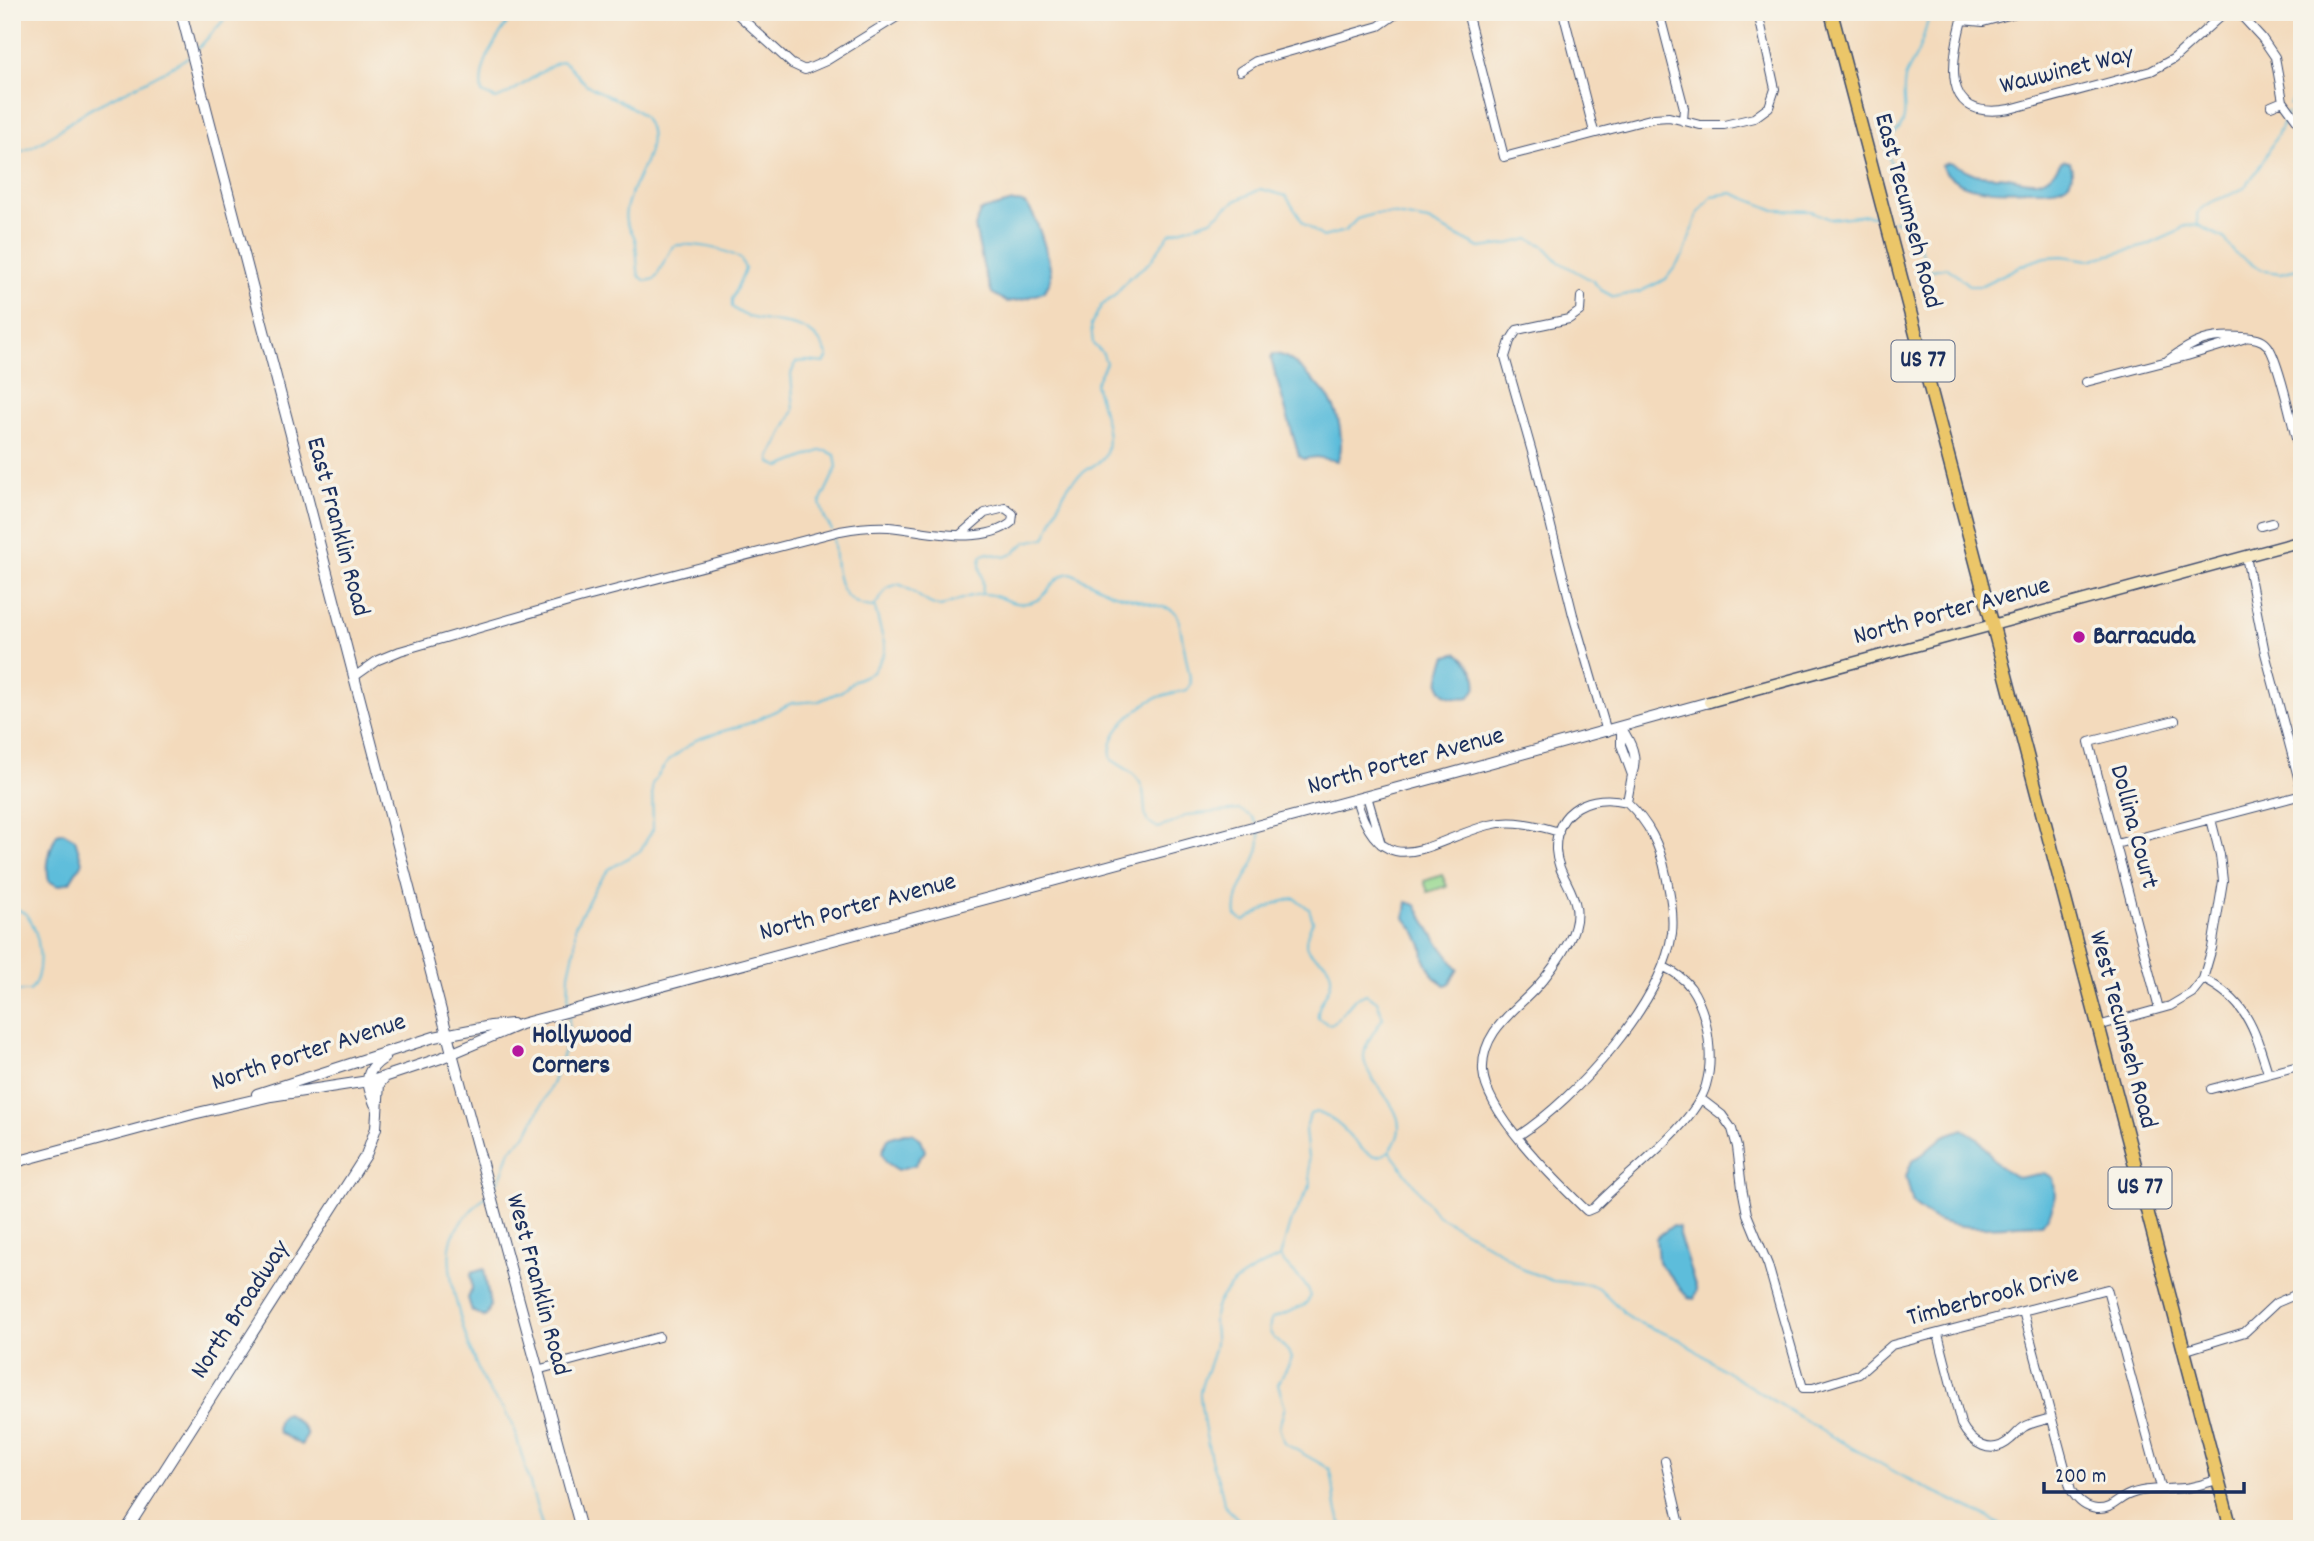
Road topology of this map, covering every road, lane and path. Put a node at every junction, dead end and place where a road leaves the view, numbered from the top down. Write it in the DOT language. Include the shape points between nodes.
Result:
graph roads {
  1 [pos="181,12"];
  2 [pos="734,12"];
  3 [pos="905,12"];
  4 [pos="1399,12"];
  5 [pos="1466,12"];
  6 [pos="1563,12"];
  7 [pos="1660,12"];
  8 [pos="1758,12"];
  9 [pos="1768,12"];
  10 [pos="1775,12"];
  11 [pos="1831,12"];
  12 [pos="2020,12"];
  13 [pos="2225,12"];
  14 [pos="2238,12"];
  15 [pos="1963,16"];
  16 [pos="1240,71"];
  17 [pos="2285,104"];
  18 [pos="2271,106"];
  19 [pos="1683,121"];
  20 [pos="2302,127"];
  21 [pos="1594,132"];
  22 [pos="1581,297"];
  23 [pos="2086,382"];
  24 [pos="2302,463"];
  25 [pos="2272,523"];
  26 [pos="2261,526"];
  27 [pos="961,534"];
  28 [pos="2302,541"];
  29 [pos="2246,556"];
  30 [pos="1992,625"];
  31 [pos="354,677"];
  32 [pos="1709,702"];
  33 [pos="2175,720"];
  34 [pos="1621,727"];
  35 [pos="1607,732"];
  36 [pos="2302,793"];
  37 [pos="1362,797"];
  38 [pos="1627,802"];
  39 [pos="2211,819"];
  40 [pos="1559,832"];
  41 [pos="2116,844"];
  42 [pos="1664,967"];
  43 [pos="2203,979"];
  44 [pos="2159,1009"];
  45 [pos="521,1024"];
  46 [pos="2098,1026"];
  47 [pos="447,1034"];
  48 [pos="409,1045"];
  49 [pos="452,1053"];
  50 [pos="2302,1065"];
  51 [pos="2268,1073"];
  52 [pos="389,1076"];
  53 [pos="368,1081"];
  54 [pos="2211,1090"];
  55 [pos="1701,1099"];
  56 [pos="377,1110"];
  57 [pos="193,1114"];
  58 [pos="1518,1136"];
  59 [pos="12,1163"];
  60 [pos="2302,1292"];
  61 [pos="2023,1311"];
  62 [pos="1938,1334"];
  63 [pos="659,1337"];
  64 [pos="2183,1351"];
  65 [pos="537,1370"];
  66 [pos="2051,1418"];
  67 [pos="1665,1461"];
  68 [pos="2218,1480"];
  69 [pos="2161,1487"];
  70 [pos="127,1529"];
  71 [pos="580,1529"];
  72 [pos="1681,1529"];
  73 [pos="1906,1529"];
  74 [pos="1953,1529"];
  75 [pos="2231,1529"];
  1 -- 31 [label="street, East Franklin Road"];
  2 -- 3 [label="street" via="792,64 805,70"];
  4 -- 16 [label="street" via="1379,26 1256,61"];
  5 -- 21 [label="street" via="1504,157"];
  6 -- 21 [label="street"];
  7 -- 19 [label="street" via="1684,108"];
  8 -- 19 [label="street" via="1775,89 1769,107 1754,118 1724,125"];
  9 -- 10 [label="street"];
  11 -- 30 [label="main road, East Tecumseh Road / US 77"];
  12 -- 15 [label="street" via="1983,22"];
  13 -- 15 [label="street, Wauwinet Way" via="2173,59 2151,71 2010,108 1982,111 1966,104 1954,76 1953,52"];
  14 -- 17 [label="street" via="2275,57"];
  17 -- 18 [label="street"];
  17 -- 20 [label="street"];
  19 -- 21 [label="street" via="1654,118"];
  22 -- 35 [label="street" via="1580,311 1569,319 1517,330 1505,357"];
  23 -- 24 [label="street" via="2246,337 2266,343 2273,353"];
  25 -- 26 [label="street"];
  27 -- 27 [label="street" via="997,532 1013,522 1013,514 1005,508 991,510"];
  27 -- 31 [label="street" via="882,527 840,531 579,599 400,652"];
  28 -- 29 [label="main road, North Porter Avenue"];
  29 -- 30 [label="main road, North Porter Avenue"];
  29 -- 36 [label="street" via="2265,653"];
  30 -- 32 [label="main road, North Porter Avenue"];
  30 -- 46 [label="main road, West Tecumseh Road / US 77"];
  31 -- 47 [label="street, East Franklin Road"];
  32 -- 34 [label="street, North Porter Avenue"];
  33 -- 41 [label="street, Dollina Court" via="2089,742"];
  34 -- 35 [label="street, North Porter Avenue"];
  34 -- 38 [label="street" via="1621,745 1632,775"];
  35 -- 37 [label="street, North Porter Avenue"];
  36 -- 39 [label="street"];
  37 -- 40 [label="street" via="1381,844 1392,850 1414,852 1490,825 1516,823"];
  37 -- 45 [label="street, North Porter Avenue"];
  38 -- 40 [label="street" via="1610,798 1586,802 1567,816"];
  38 -- 42 [label="street" via="1646,822 1663,862 1672,911"];
  39 -- 41 [label="street"];
  39 -- 43 [label="street" via="2223,881"];
  40 -- 58 [label="street" via="1558,861 1576,905 1570,939 1536,987 1500,1021 1484,1057 1490,1098"];
  41 -- 44 [label="street, Dollina Court"];
  42 -- 55 [label="street" via="1690,986 1700,1004 1710,1063"];
  42 -- 58 [label="street" via="1616,1044 1563,1099"];
  43 -- 44 [label="street" via="2185,998"];
  43 -- 51 [label="street" via="2226,992 2248,1017"];
  44 -- 46 [label="street"];
  45 -- 47 [label="street, North Porter Avenue"];
  45 -- 49 [label="street, North Porter Avenue"];
  46 -- 64 [label="main road, West Tecumseh Road / US 77"];
  47 -- 48 [label="street, North Porter Avenue"];
  47 -- 49 [label="street, East Franklin Road"];
  48 -- 53 [label="street" via="375,1064"];
  48 -- 57 [label="street, North Porter Avenue"];
  49 -- 52 [label="street, North Porter Avenue"];
  49 -- 65 [label="street, West Franklin Road"];
  50 -- 51 [label="street"];
  51 -- 54 [label="street"];
  52 -- 53 [label="street, North Porter Avenue"];
  52 -- 56 [label="street, North Broadway" via="379,1084"];
  53 -- 56 [label="street, North Broadway"];
  53 -- 57 [label="street, North Porter Avenue"];
  55 -- 58 [label="street" via="1640,1166 1587,1211"];
  55 -- 62 [label="street, Timberbrook Drive" via="1723,1115 1732,1129 1747,1214 1768,1265 1803,1388 1860,1374 1892,1345"];
  56 -- 70 [label="street, North Broadway" via="374,1137 366,1154"];
  57 -- 59 [label="street, North Porter Avenue"];
  60 -- 64 [label="street" via="2276,1303 2245,1332"];
  61 -- 62 [label="street, Timberbrook Drive"];
  61 -- 66 [label="street"];
  61 -- 69 [label="street, Timberbrook Drive" via="2108,1289"];
  62 -- 66 [label="street" via="1961,1424 1978,1445 2005,1444 2022,1428"];
  63 -- 65 [label="street"];
  64 -- 68 [label="main road, West Tecumseh Road / US 77"];
  65 -- 71 [label="street, West Franklin Road"];
  66 -- 69 [label="street" via="2071,1490 2084,1505 2105,1508 2125,1496"];
  67 -- 72 [label="street"];
  68 -- 69 [label="street"];
  68 -- 75 [label="main road, West Tecumseh Road / US 77"];
  73 -- 74 [label="street"];
}
